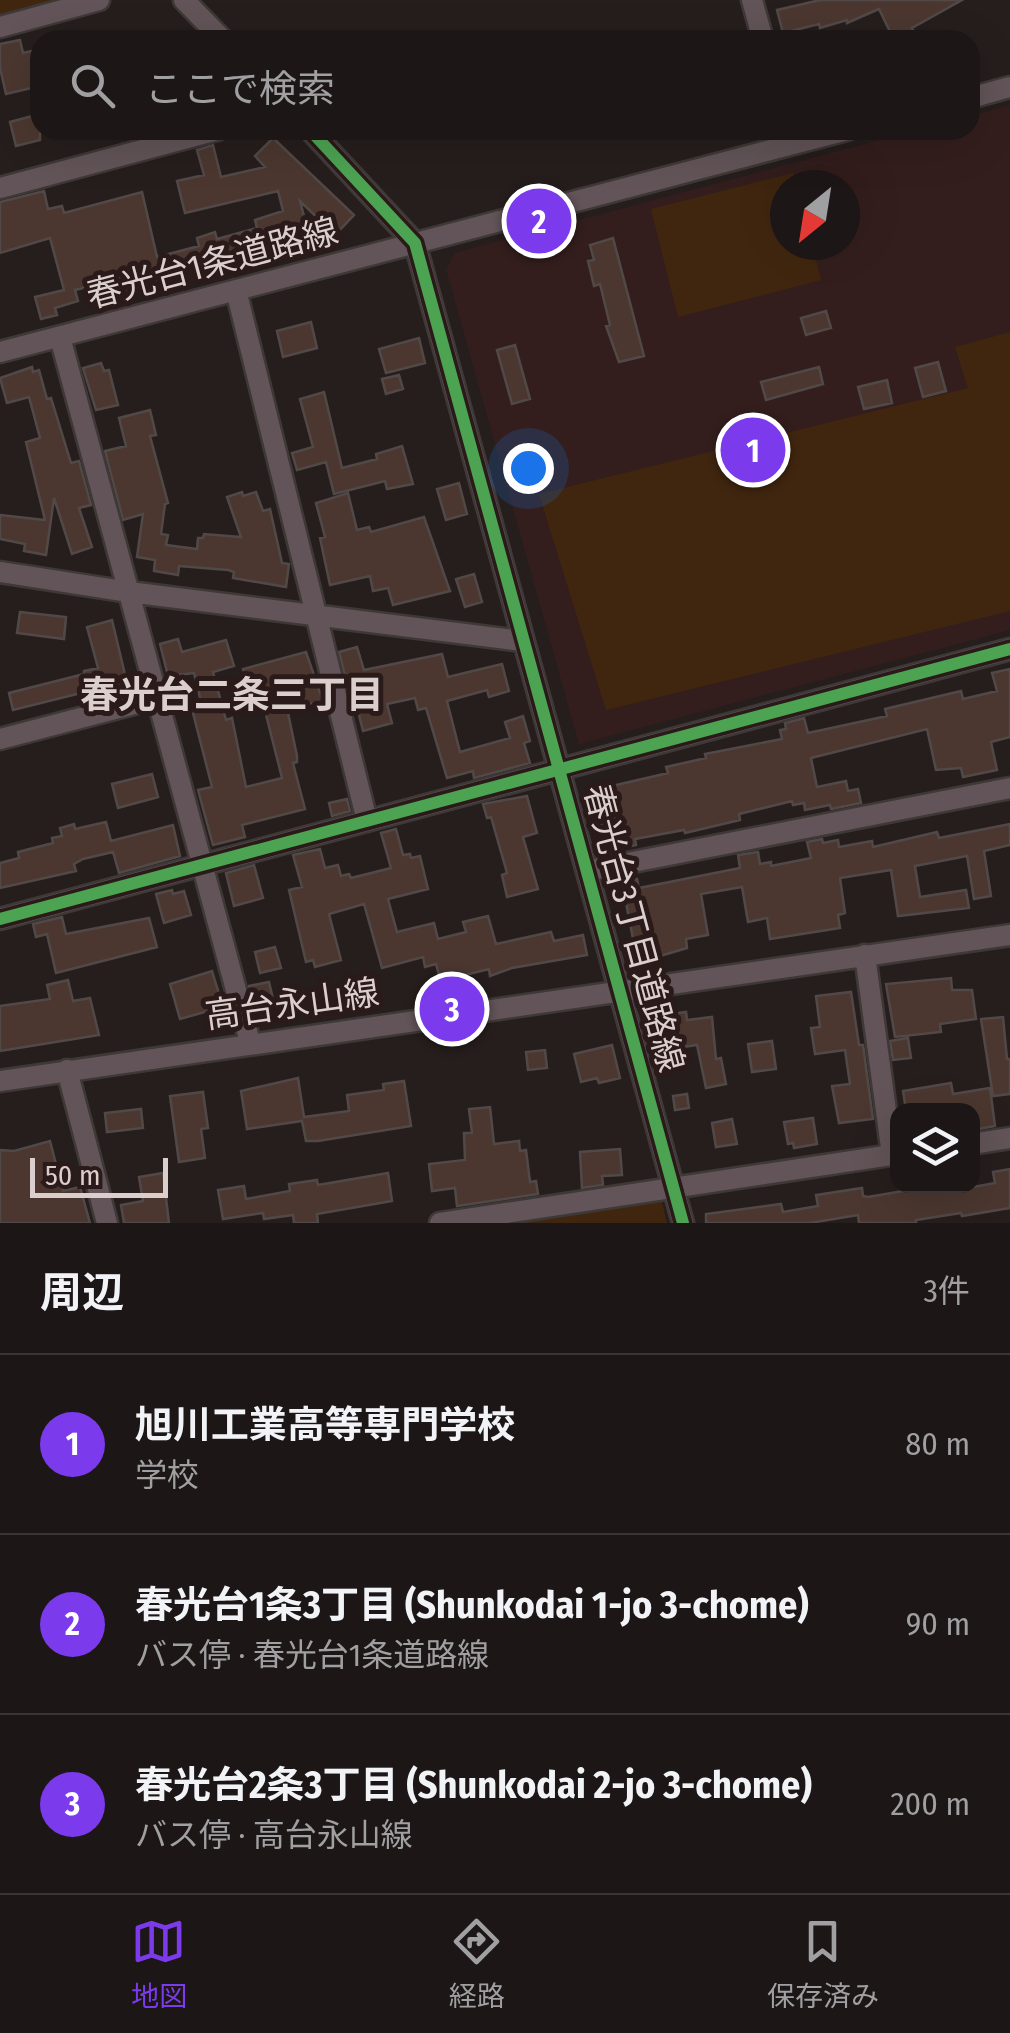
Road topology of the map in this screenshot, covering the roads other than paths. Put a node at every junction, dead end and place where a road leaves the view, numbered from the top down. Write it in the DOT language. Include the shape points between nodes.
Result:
graph roads {
  1 [pos="99,0"];
  2 [pos="184,0"];
  3 [pos="752,0"];
  4 [pos="0,27"];
  5 [pos="213,30"];
  6 [pos="760,30"];
  7 [pos="1010,88"];
  8 [pos="980,96"];
  9 [pos="180,140"];
  10 [pos="319,140"];
  11 [pos="779,140"];
  12 [pos="0,188"];
  13 [pos="415,243"];
  14 [pos="236,290"];
  15 [pos="60,337"];
  16 [pos="0,352"];
  17 [pos="0,572"];
  18 [pos="128,592"];
  19 [pos="319,617"];
  20 [pos="522,641"];
  21 [pos="1010,649"];
  22 [pos="157,698"];
  23 [pos="0,739"];
  24 [pos="560,768"];
  25 [pos="1010,788"];
  26 [pos="367,821"];
  27 [pos="202,866"];
  28 [pos="587,871"];
  29 [pos="0,919"];
  30 [pos="1010,935"];
  31 [pos="864,955"];
  32 [pos="618,990"];
  33 [pos="250,1042"];
  34 [pos="67,1070"];
  35 [pos="0,1081"];
  36 [pos="890,1123"];
  37 [pos="1010,1138"];
  38 [pos="980,1143"];
  39 [pos="890,1156"];
  40 [pos="673,1187"];
  41 [pos="108,1223"];
  42 [pos="440,1223"];
  43 [pos="682,1223"];
  1 -- 4 [label="street"];
  2 -- 5 [label="street"];
  3 -- 6 [label="street"];
  7 -- 8 [label="street"];
  9 -- 12 [label="street"];
  10 -- 13 [label="street"];
  11 -- 13 [label="street, 春光台1条道路線"];
  13 -- 14 [label="street, 春光台1条道路線"];
  13 -- 20 [label="street, 春光台3丁目道路線"];
  14 -- 15 [label="street, 春光台1条道路線"];
  14 -- 19 [label="street"];
  15 -- 16 [label="street, 春光台1条道路線"];
  15 -- 18 [label="street"];
  17 -- 18 [label="street"];
  18 -- 19 [label="street"];
  18 -- 22 [label="street"];
  19 -- 20 [label="street"];
  19 -- 26 [label="street"];
  20 -- 24 [label="street, 春光台3丁目道路線"];
  21 -- 24 [label="street"];
  22 -- 23 [label="street"];
  22 -- 27 [label="street"];
  24 -- 26 [label="street"];
  24 -- 28 [label="street, 春光台3丁目道路線"];
  25 -- 28 [label="street"];
  26 -- 27 [label="street"];
  27 -- 29 [label="street"];
  27 -- 33 [label="street"];
  28 -- 32 [label="street, 春光台3丁目道路線"];
  30 -- 31 [label="street, 高台永山線"];
  31 -- 32 [label="street, 高台永山線"];
  31 -- 36 [label="street"];
  32 -- 33 [label="street, 高台永山線"];
  32 -- 40 [label="street, 春光台3丁目道路線"];
  33 -- 34 [label="street, 高台永山線"];
  34 -- 35 [label="street, 高台永山線"];
  34 -- 41 [label="street"];
  37 -- 38 [label="street"];
  39 -- 40 [label="street"];
  40 -- 42 [label="street"];
  40 -- 43 [label="street, 春光台3丁目道路線"];
}
